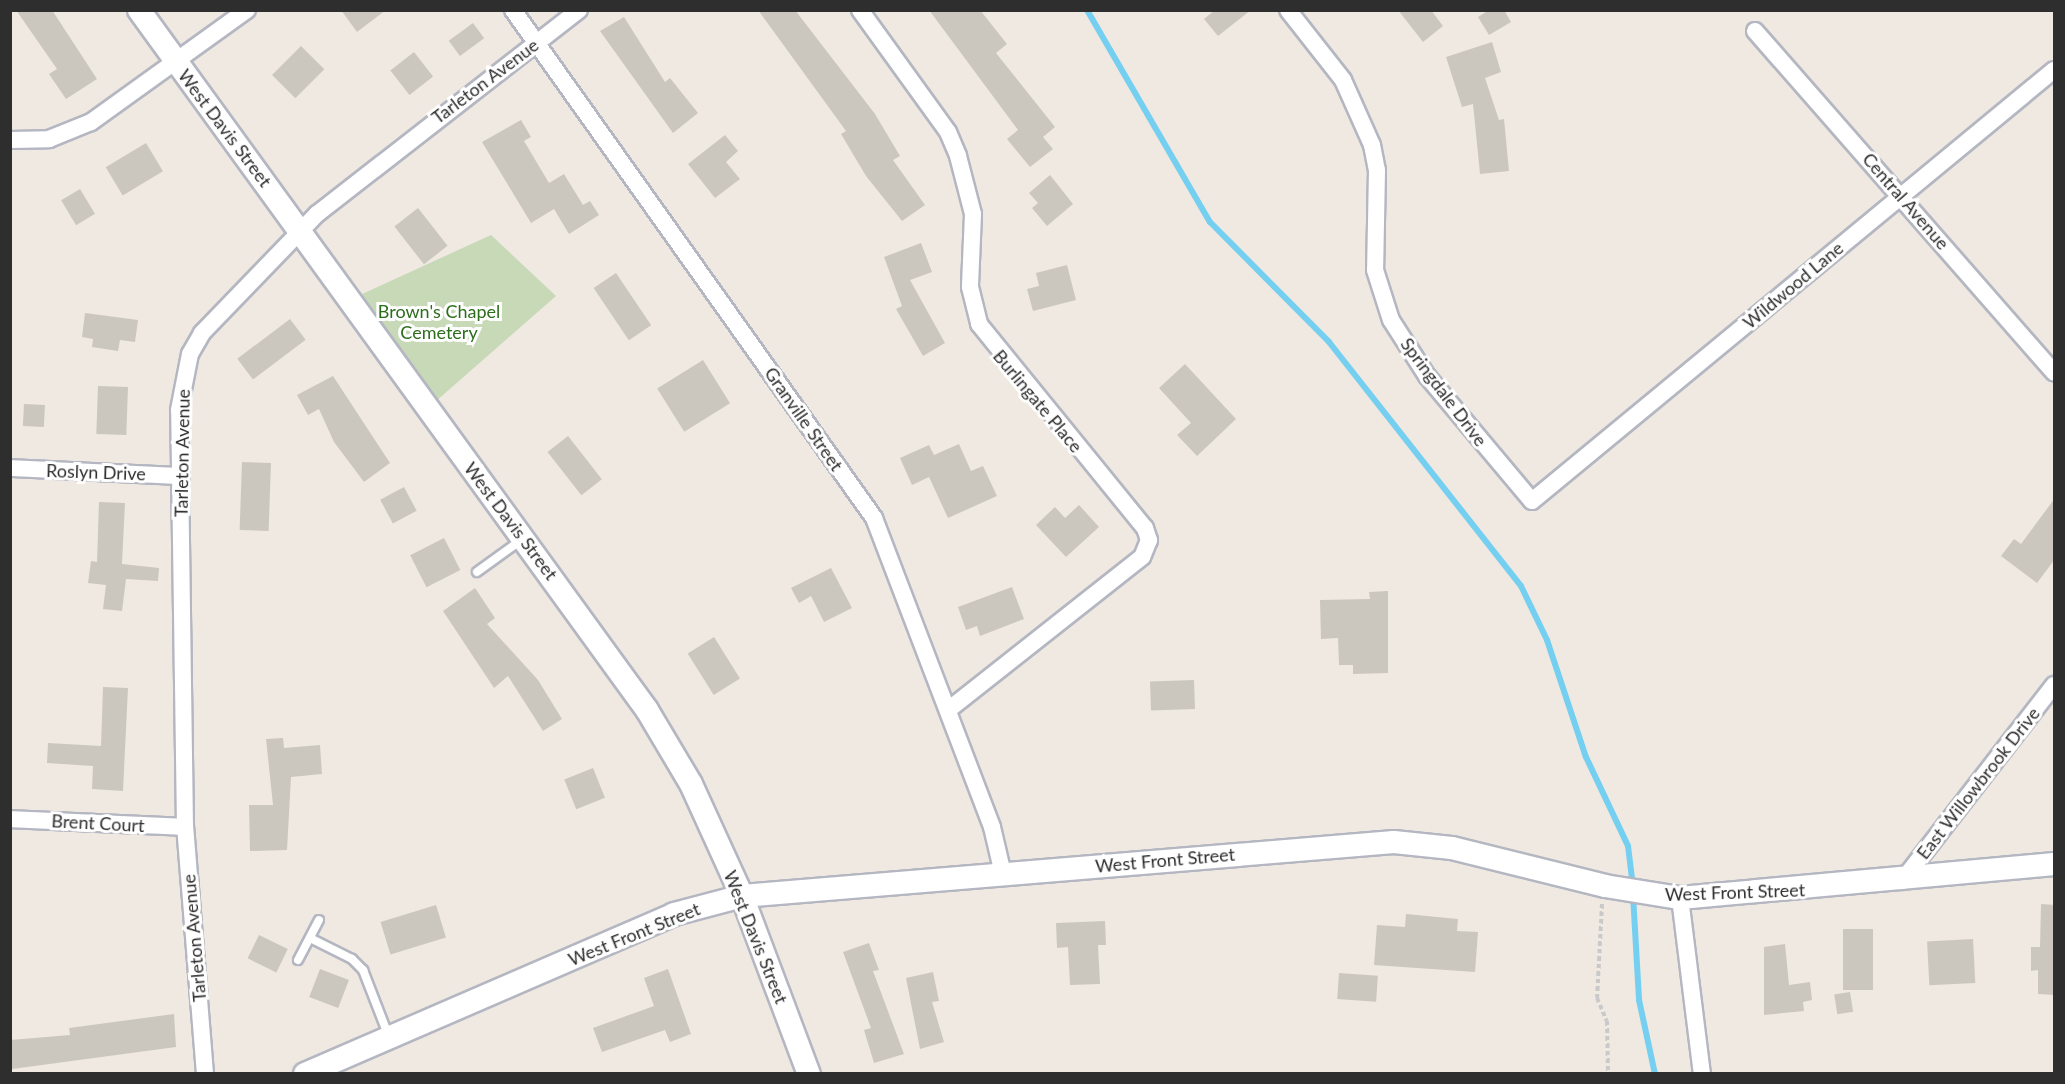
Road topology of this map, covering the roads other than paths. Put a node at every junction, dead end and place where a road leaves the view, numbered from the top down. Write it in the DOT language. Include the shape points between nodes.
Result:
graph roads {
  1 [pos="139,10"];
  2 [pos="247,10"];
  3 [pos="513,10"];
  4 [pos="579,10"];
  5 [pos="860,10"];
  6 [pos="1288,10"];
  7 [pos="1755,31"];
  8 [pos="537,42"];
  9 [pos="177,64"];
  10 [pos="2055,70"];
  11 [pos="10,140"];
  12 [pos="1901,195"];
  13 [pos="303,231"];
  14 [pos="2055,372"];
  15 [pos="10,468"];
  16 [pos="181,476"];
  17 [pos="1532,501"];
  18 [pos="524,538"];
  19 [pos="477,572"];
  20 [pos="2055,685"];
  21 [pos="948,710"];
  22 [pos="10,819"];
  23 [pos="185,827"];
  24 [pos="2055,864"];
  25 [pos="1003,874"];
  26 [pos="1902,881"];
  27 [pos="742,896"];
  28 [pos="1680,898"];
  29 [pos="319,920"];
  30 [pos="310,938"];
  31 [pos="298,960"];
  32 [pos="389,1038"];
  33 [pos="205,1074"];
  34 [pos="305,1074"];
  35 [pos="809,1074"];
  36 [pos="1702,1074"];
  1 -- 9 [label="street, West Davis Street"];
  2 -- 9 [label="street"];
  3 -- 8 [label="street, Granville Street"];
  4 -- 8 [label="street, Tarleton Avenue"];
  5 -- 21 [label="street, Burlingate Place" via="948,132 958,156 973,214 970,287 979,324 1145,528 1149,540 1142,557"];
  6 -- 17 [label="street, Springdale Drive" via="1343,80 1369,135 1377,170 1375,270 1391,320 1427,376"];
  7 -- 12 [label="street, Central Avenue"];
  8 -- 13 [label="street, Tarleton Avenue" via="316,214"];
  8 -- 21 [label="street, Granville Street" via="874,518"];
  9 -- 11 [label="street" via="71,132"];
  9 -- 13 [label="street, West Davis Street"];
  10 -- 12 [label="street, Wildwood Lane"];
  12 -- 14 [label="street, Central Avenue"];
  12 -- 17 [label="street, Wildwood Lane"];
  13 -- 16 [label="street, Tarleton Avenue" via="202,333 190,354 179,410"];
  13 -- 18 [label="street, West Davis Street"];
  15 -- 16 [label="street, Roslyn Drive"];
  16 -- 23 [label="street, Tarleton Avenue"];
  18 -- 19 [label="lane"];
  18 -- 27 [label="street, West Davis Street" via="647,710 691,784"];
  20 -- 26 [label="street, East Willowbrook Drive"];
  21 -- 25 [label="street, Granville Street" via="992,827"];
  22 -- 23 [label="street, Brent Court"];
  23 -- 33 [label="street, Tarleton Avenue"];
  24 -- 26 [label="street, West Front Street"];
  25 -- 27 [label="street, West Front Street"];
  25 -- 28 [label="street, West Front Street" via="1394,842 1452,848 1607,896"];
  26 -- 28 [label="street, West Front Street"];
  27 -- 32 [label="street, West Front Street" via="674,914"];
  27 -- 35 [label="street, West Davis Street"];
  28 -- 36 [label="street"];
  29 -- 30 [label="lane"];
  30 -- 31 [label="lane"];
  30 -- 32 [label="lane" via="352,959 363,970"];
  32 -- 34 [label="street, West Front Street"];
}
